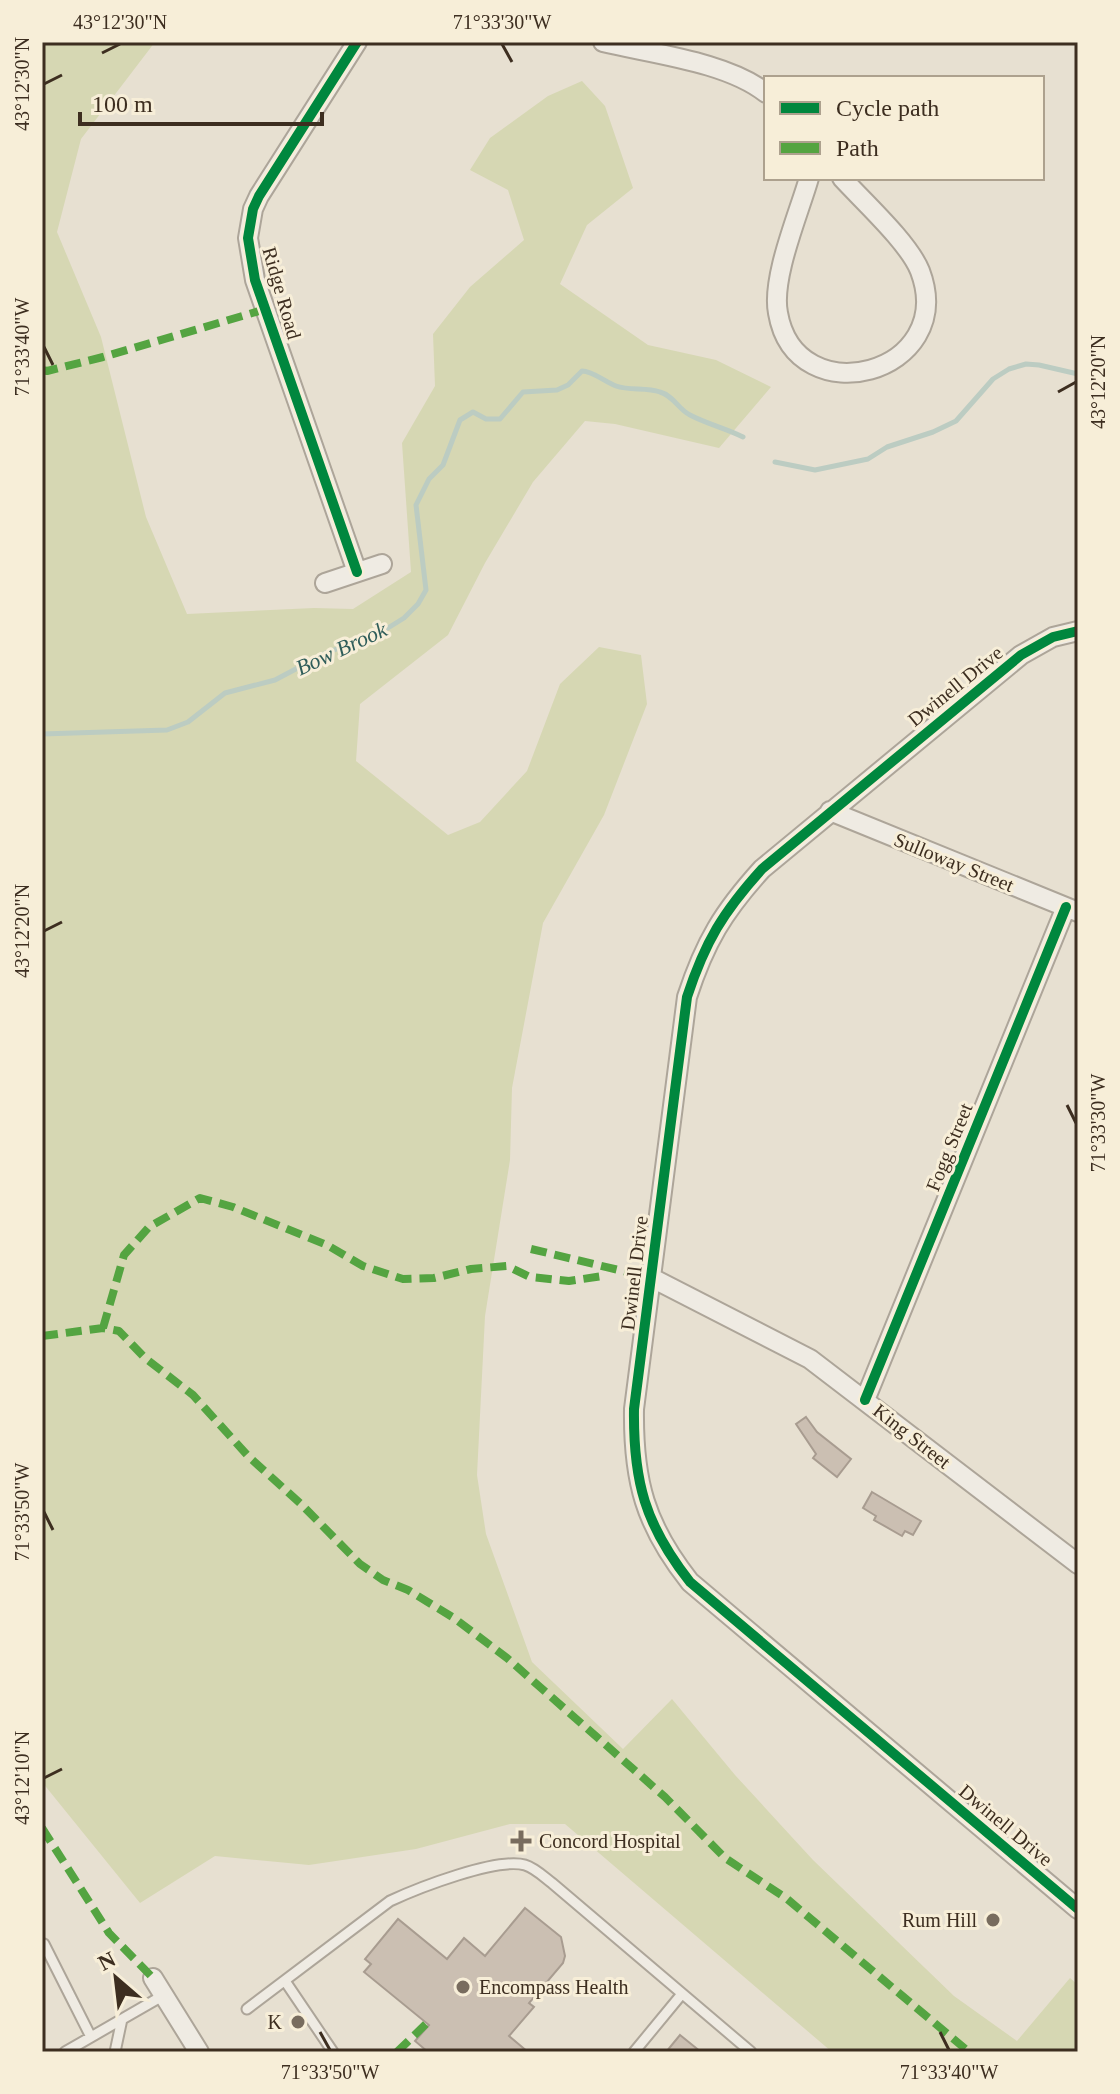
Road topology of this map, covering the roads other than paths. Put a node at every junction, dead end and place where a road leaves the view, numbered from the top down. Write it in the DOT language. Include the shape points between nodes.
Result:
graph roads {
  1 [pos="357,42"];
  2 [pos="603,42"];
  3 [pos="764,92"];
  4 [pos="808,180"];
  5 [pos="844,180"];
  6 [pos="382,564"];
  7 [pos="357,572"];
  8 [pos="325,583"];
  9 [pos="1078,631"];
  10 [pos="830,811"];
  11 [pos="1072,910"];
  12 [pos="652,1278"];
  13 [pos="865,1400"];
  14 [pos="1078,1564"];
  15 [pos="1078,1909"];
  16 [pos="44,1944"];
  17 [pos="153,1978"];
  18 [pos="285,1981"];
  19 [pos="164,1995"];
  20 [pos="681,1995"];
  21 [pos="247,2009"];
  22 [pos="122,2019"];
  23 [pos="91,2037"];
  24 [pos="65,2052"];
  25 [pos="115,2052"];
  26 [pos="199,2052"];
  27 [pos="333,2052"];
  28 [pos="634,2052"];
  29 [pos="751,2052"];
  1 -- 7 [label="street, Ridge Road" via="265,183 248,238 255,280"];
  2 -- 3 [label="street" via="718,69"];
  4 -- 5 [label="street" via="779,279 778,315 783,332 806,360 857,374 905,351 916,337 926,303 919,268 909,253"];
  6 -- 7 [label="street"];
  7 -- 8 [label="street"];
  9 -- 10 [label="street, Dwinell Drive" via="1053,637 1021,655"];
  10 -- 11 [label="street, Sulloway Street"];
  10 -- 12 [label="street, Dwinell Drive" via="736,897 699,961 687,997"];
  11 -- 13 [label="street, Fogg Street"];
  12 -- 13 [label="street, King Street" via="810,1359"];
  12 -- 15 [label="street, Dwinell Drive" via="634,1446 639,1483 667,1552 690,1582"];
  13 -- 14 [label="street, King Street"];
  16 -- 23 [label="lane"];
  17 -- 19 [label="street"];
  18 -- 20 [label="lane" via="390,1901 458,1876 514,1864 528,1865 552,1883"];
  18 -- 21 [label="lane"];
  18 -- 27 [label="lane"];
  19 -- 22 [label="lane"];
  19 -- 26 [label="street"];
  20 -- 28 [label="lane"];
  20 -- 29 [label="lane"];
  22 -- 23 [label="lane"];
  22 -- 25 [label="lane"];
  23 -- 24 [label="lane"];
}
